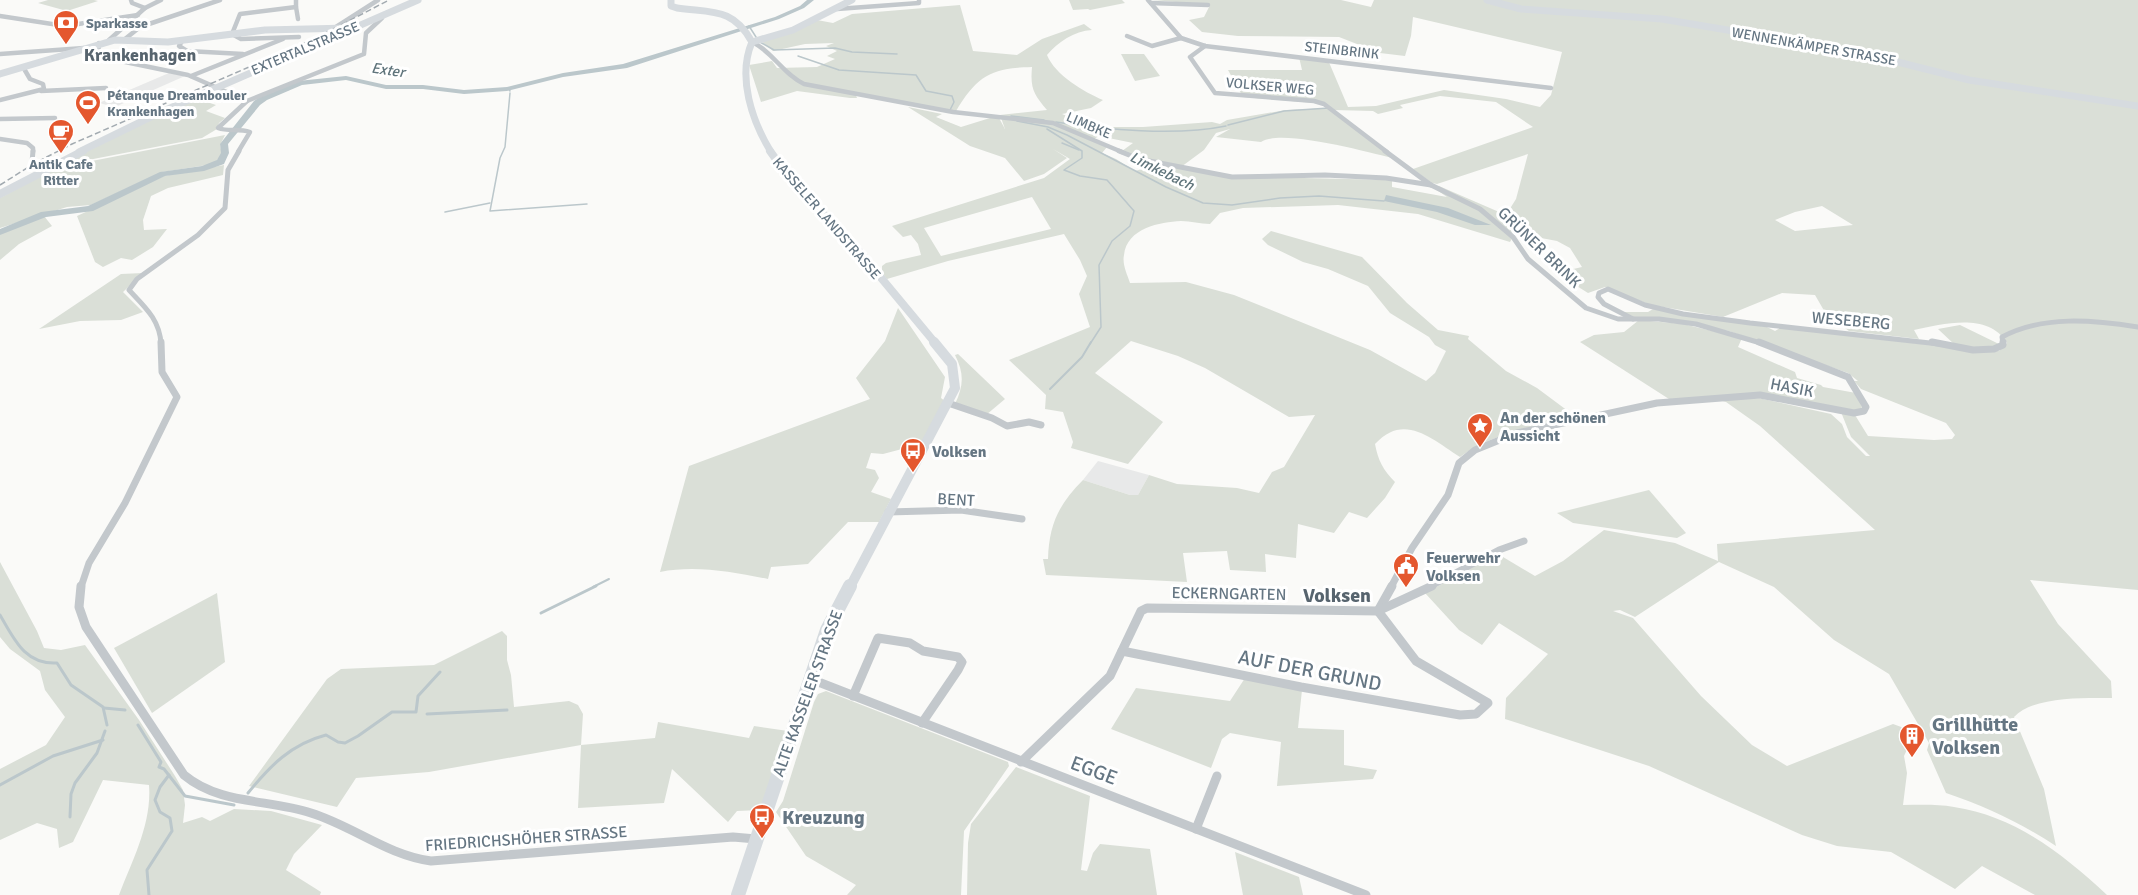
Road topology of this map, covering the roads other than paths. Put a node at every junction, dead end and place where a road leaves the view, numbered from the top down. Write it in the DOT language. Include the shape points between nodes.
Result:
graph roads {
  1 [pos="131,0"];
  2 [pos="161,0"];
  3 [pos="220,0"];
  4 [pos="296,0"];
  5 [pos="378,0"];
  6 [pos="418,0"];
  7 [pos="671,0"];
  8 [pos="852,0"];
  9 [pos="919,0"];
  10 [pos="1487,0"];
  11 [pos="1150,1"];
  12 [pos="1208,5"];
  13 [pos="296,7"];
  14 [pos="145,8"];
  15 [pos="837,9"];
  16 [pos="138,15"];
  17 [pos="0,17"];
  18 [pos="378,17"];
  19 [pos="298,19"];
  20 [pos="369,21"];
  21 [pos="338,27"];
  22 [pos="352,28"];
  23 [pos="232,34"];
  24 [pos="1127,36"];
  25 [pos="284,38"];
  26 [pos="298,38"];
  27 [pos="1181,38"];
  28 [pos="124,39"];
  29 [pos="109,40"];
  30 [pos="182,41"];
  31 [pos="752,42"];
  32 [pos="99,43"];
  33 [pos="1205,46"];
  34 [pos="84,48"];
  35 [pos="0,54"];
  36 [pos="247,55"];
  37 [pos="23,67"];
  38 [pos="0,74"];
  39 [pos="191,76"];
  40 [pos="215,87"];
  41 [pos="1551,87"];
  42 [pos="106,88"];
  43 [pos="41,91"];
  44 [pos="2,101"];
  45 [pos="247,101"];
  46 [pos="2138,106"];
  47 [pos="55,118"];
  48 [pos="0,119"];
  49 [pos="0,139"];
  50 [pos="10,140"];
  51 [pos="0,146"];
  52 [pos="51,166"];
  53 [pos="1431,185"];
  54 [pos="0,194"];
  55 [pos="1633,319"];
  56 [pos="2138,327"];
  57 [pos="948,403"];
  58 [pos="1041,425"];
  59 [pos="888,512"];
  60 [pos="1022,519"];
  61 [pos="1524,541"];
  62 [pos="1377,611"];
  63 [pos="1122,651"];
  64 [pos="809,681"];
  65 [pos="853,696"];
  66 [pos="922,723"];
  67 [pos="1021,762"];
  68 [pos="1217,776"];
  69 [pos="1196,829"];
  70 [pos="756,839"];
  71 [pos="738,895"];
  72 [pos="1366,895"];
  1 -- 14 [label="street"];
  2 -- 14 [label="street"];
  3 -- 28 [label="street" via="140,27"];
  4 -- 13 [label="street"];
  5 -- 21 [label="street"];
  6 -- 18 [label="street, EXTERTALSTRASSE"];
  7 -- 31 [label="street" via="675,8 730,15"];
  8 -- 15 [label="street"];
  9 -- 15 [label="street"];
  10 -- 46 [label="street, WENNENKÄMPER STRASSE" via="1521,9 1662,19 1866,54 1969,80"];
  11 -- 12 [label="street"];
  11 -- 27 [label="street"];
  13 -- 19 [label="street"];
  13 -- 23 [label="street" via="240,14"];
  14 -- 16 [label="street"];
  15 -- 31 [label="street" via="793,30"];
  16 -- 17 [label="street" via="65,26"];
  16 -- 29 [label="street"];
  18 -- 20 [label="street, EXTERTALSTRASSE"];
  18 -- 45 [label="street" via="382,18 366,33 364,54"];
  20 -- 21 [label="street"];
  20 -- 22 [label="street, EXTERTALSTRASSE"];
  21 -- 22 [label="street"];
  21 -- 23 [label="street"];
  22 -- 40 [label="street, EXTERTALSTRASSE"];
  23 -- 25 [label="street" via="241,39"];
  23 -- 30 [label="street"];
  24 -- 27 [label="street" via="1152,46"];
  25 -- 26 [label="street"];
  25 -- 36 [label="street"];
  27 -- 33 [label="street, STEINBRINK"];
  28 -- 29 [label="street"];
  28 -- 30 [label="street"];
  29 -- 32 [label="street"];
  30 -- 36 [label="street" via="179,46 187,51"];
  31 -- 53 [label="street, LIMBKE" via="766,49 794,79 804,84 953,112 1053,123 1164,166 1223,176 1325,175"];
  31 -- 57 [label="street, KASSELER LANDSTRASSE" via="747,55 747,81 751,110 762,139 789,178 859,250 952,364 955,388"];
  32 -- 34 [label="street"];
  32 -- 39 [label="street" via="98,54 102,57"];
  33 -- 41 [label="street, STEINBRINK"];
  33 -- 53 [label="street, VOLKSER WEG" via="1190,57 1215,93 1322,103"];
  34 -- 35 [label="street"];
  34 -- 37 [label="street"];
  36 -- 39 [label="street"];
  37 -- 38 [label="street"];
  37 -- 43 [label="street" via="30,78 43,84"];
  39 -- 40 [label="street"];
  40 -- 45 [label="street"];
  40 -- 52 [label="street, EXTERTALSTRASSE"];
  42 -- 43 [label="street"];
  43 -- 44 [label="street"];
  45 -- 70 [label="street, FRIEDRICHSHÖHER STRASSE" via="218,128 250,132 228,170 225,208 198,235 137,279 129,290 153,316 160,330 162,372 177,397 79,589 79,607 86,627 184,775 200,788 288,806 335,821 419,861 733,837"];
  47 -- 48 [label="street"];
  49 -- 50 [label="street"];
  50 -- 51 [label="street"];
  50 -- 52 [label="street" via="31,145 32,162"];
  52 -- 54 [label="street, EXTERTALSTRASSE"];
  53 -- 55 [label="street, GRÜNER BRINK" via="1487,215 1513,237 1528,258 1586,308 1618,319"];
  55 -- 56 [label="street, WESEBERG" via="1604,304 1599,293 1608,289 1648,306 1745,322 1922,340 1977,350 1994,350 2003,345 2002,337 2022,326 2088,321"];
  55 -- 62 [label="street, HASIK" via="1696,324 1788,352 1848,377 1866,407 1854,413 1760,395 1657,403 1517,433 1475,450 1459,463 1448,495 1412,548"];
  57 -- 58 [label="street" via="1007,426 1029,422"];
  57 -- 59 [label="street, ALTE KASSELER STRASSE"];
  59 -- 60 [label="street, BENT" via="961,510"];
  59 -- 64 [label="street, ALTE KASSELER STRASSE" via="826,630"];
  61 -- 62 [label="street"];
  62 -- 63 [label="street, ECKERNGARTEN" via="1154,606 1141,611"];
  62 -- 63 [label="street, AUF DER GRUND" via="1416,661 1488,703 1476,714 1460,715"];
  63 -- 67 [label="street, ECKERNGARTEN" via="1110,676"];
  64 -- 65 [label="street, EGGE"];
  64 -- 70 [label="street, ALTE KASSELER STRASSE"];
  65 -- 66 [label="street, EGGE"];
  65 -- 66 [label="street" via="878,638 958,657 963,662"];
  66 -- 67 [label="street, EGGE"];
  67 -- 69 [label="street, EGGE"];
  68 -- 69 [label="street"];
  69 -- 72 [label="street, EGGE"];
  70 -- 71 [label="street, ALTE KASSELER STRASSE"];
}
